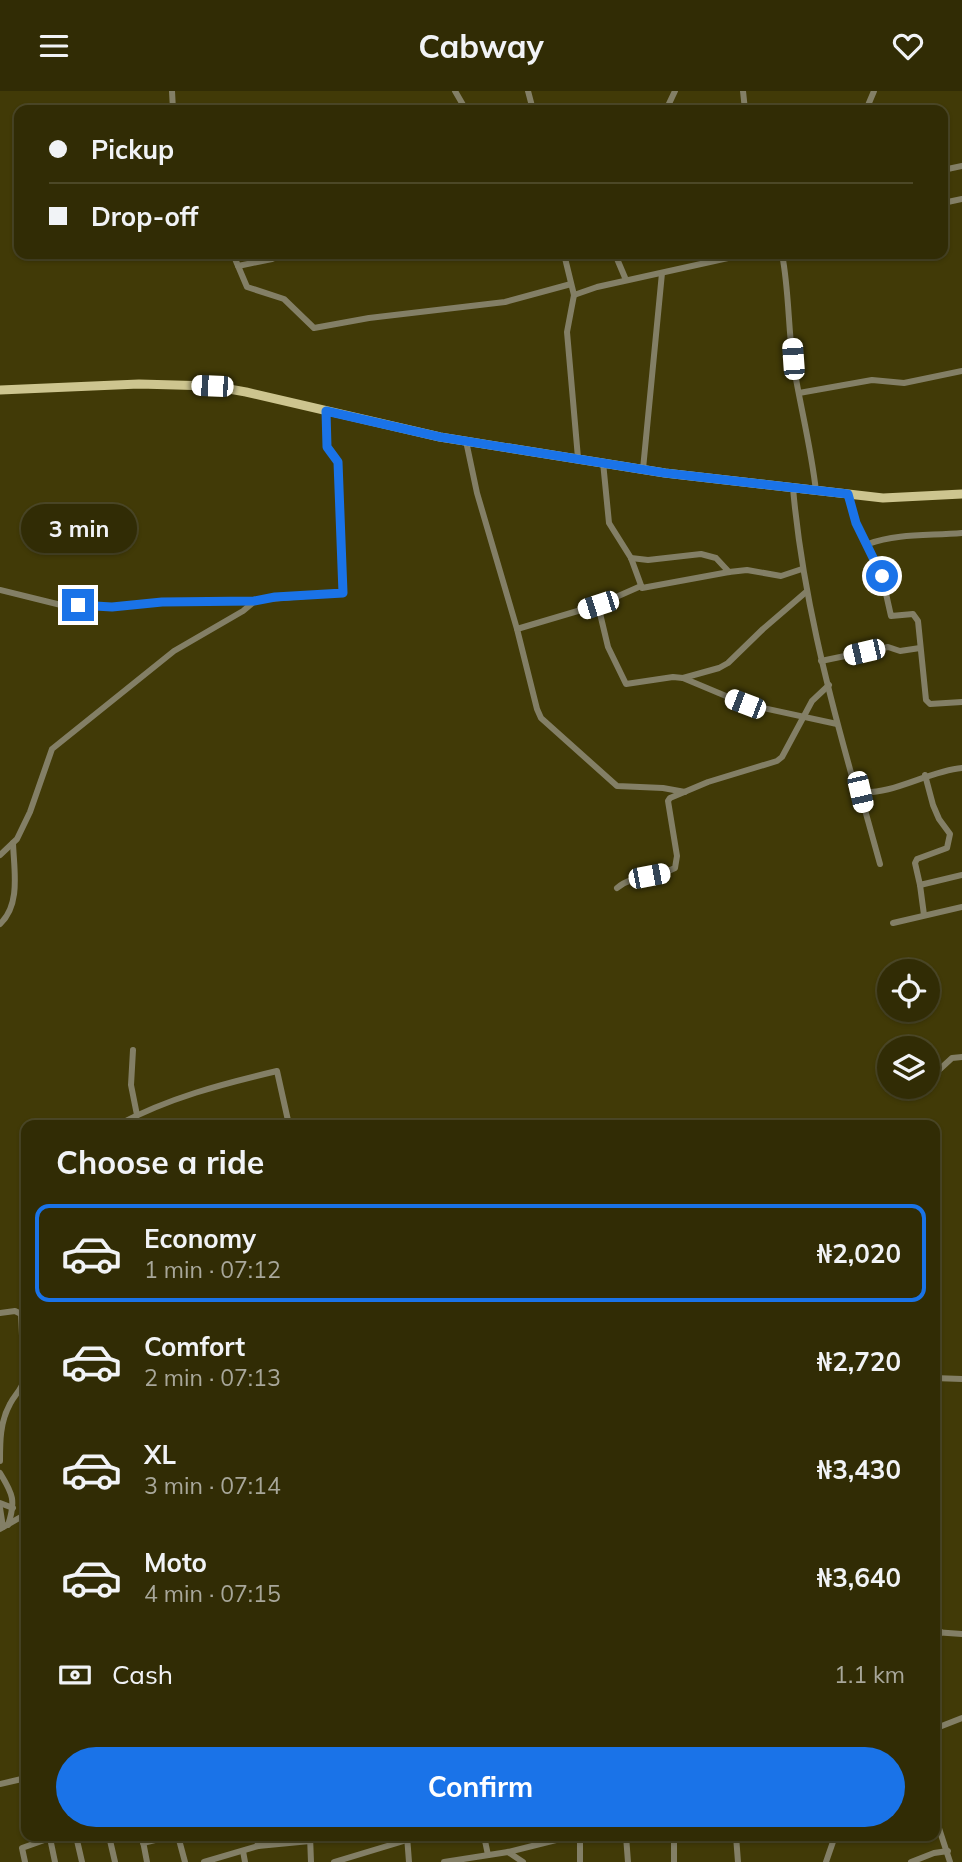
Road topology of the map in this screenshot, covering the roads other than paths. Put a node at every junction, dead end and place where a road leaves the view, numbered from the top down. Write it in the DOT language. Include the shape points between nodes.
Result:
graph roads {
  1 [pos="235,259"];
  2 [pos="272,259"];
  3 [pos="565,259"];
  4 [pos="617,259"];
  5 [pos="724,259"];
  6 [pos="783,259"];
  7 [pos="238,266"];
  8 [pos="662,273"];
  9 [pos="626,280"];
  10 [pos="571,284"];
  11 [pos="574,295"];
  12 [pos="962,372"];
  13 [pos="0,390"];
  14 [pos="799,393"];
  15 [pos="326,411"];
  16 [pos="466,441"];
  17 [pos="578,458"];
  18 [pos="603,462"];
  19 [pos="643,469"];
  20 [pos="793,488"];
  21 [pos="816,491"];
  22 [pos="848,494"];
  23 [pos="962,494"];
  24 [pos="962,533"];
  25 [pos="868,544"];
  26 [pos="631,558"];
  27 [pos="802,569"];
  28 [pos="729,572"];
  29 [pos="641,586"];
  30 [pos="0,590"];
  31 [pos="806,592"];
  32 [pos="254,601"];
  33 [pos="598,605"];
  34 [pos="517,629"];
  35 [pos="920,648"];
  36 [pos="821,661"];
  37 [pos="683,678"];
  38 [pos="829,685"];
  39 [pos="962,702"];
  40 [pos="803,716"];
  41 [pos="837,724"];
  42 [pos="962,768"];
  43 [pos="925,775"];
  44 [pos="685,792"];
  45 [pos="860,792"];
  46 [pos="13,843"];
  47 [pos="0,855"];
  48 [pos="880,864"];
  49 [pos="962,875"];
  50 [pos="920,885"];
  51 [pos="617,888"];
  52 [pos="962,907"];
  53 [pos="924,915"];
  54 [pos="893,923"];
  55 [pos="0,924"];
  56 [pos="133,1050"];
  57 [pos="962,1057"];
  58 [pos="940,1069"];
  59 [pos="136,1115"];
  60 [pos="127,1120"];
  61 [pos="288,1120"];
  62 [pos="0,1313"];
  63 [pos="21,1330"];
  64 [pos="940,1378"];
  65 [pos="962,1379"];
  66 [pos="21,1389"];
  67 [pos="0,1461"];
  68 [pos="0,1473"];
  69 [pos="0,1506"];
  70 [pos="13,1508"];
  71 [pos="21,1517"];
  72 [pos="4,1527"];
  73 [pos="940,1632"];
  74 [pos="962,1634"];
  75 [pos="962,1718"];
  76 [pos="940,1727"];
  77 [pos="21,1779"];
  78 [pos="0,1784"];
  79 [pos="940,1829"];
  80 [pos="39,1841"];
  81 [pos="50,1841"];
  82 [pos="77,1841"];
  83 [pos="110,1841"];
  84 [pos="142,1841"];
  85 [pos="179,1841"];
  86 [pos="258,1841"];
  87 [pos="295,1841"];
  88 [pos="310,1841"];
  89 [pos="398,1841"];
  90 [pos="407,1841"];
  91 [pos="485,1841"];
  92 [pos="546,1841"];
  93 [pos="580,1841"];
  94 [pos="626,1841"];
  95 [pos="674,1841"];
  96 [pos="736,1841"];
  97 [pos="833,1841"];
  98 [pos="258,1846"];
  99 [pos="243,1851"];
  100 [pos="948,1851"];
  101 [pos="507,1852"];
  102 [pos="488,1855"];
  103 [pos="217,1860"];
  104 [pos="459,1861"];
  105 [pos="25,1862"];
  106 [pos="55,1862"];
  107 [pos="82,1862"];
  108 [pos="116,1862"];
  109 [pos="147,1862"];
  110 [pos="185,1862"];
  111 [pos="204,1862"];
  112 [pos="245,1862"];
  113 [pos="311,1862"];
  114 [pos="334,1862"];
  115 [pos="408,1862"];
  116 [pos="444,1862"];
  117 [pos="507,1862"];
  118 [pos="523,1862"];
  119 [pos="580,1862"];
  120 [pos="628,1862"];
  121 [pos="674,1862"];
  122 [pos="736,1862"];
  123 [pos="826,1862"];
  124 [pos="911,1862"];
  125 [pos="950,1862"];
  1 -- 7 [label="street"];
  2 -- 7 [label="street"];
  3 -- 10 [label="street"];
  4 -- 9 [label="street"];
  5 -- 8 [label="street"];
  6 -- 14 [label="street"];
  7 -- 10 [label="street" via="247,288 284,299 314,328 505,302"];
  8 -- 9 [label="street"];
  8 -- 19 [label="street"];
  9 -- 11 [label="street"];
  10 -- 11 [label="street"];
  11 -- 17 [label="street" via="567,332"];
  12 -- 14 [label="street" via="904,383 872,380"];
  13 -- 15 [label="main road" via="212,386"];
  14 -- 21 [label="street"];
  15 -- 16 [label="main road"];
  15 -- 32 [label="street" via="327,447 338,462 343,593"];
  16 -- 17 [label="main road"];
  16 -- 34 [label="street"];
  17 -- 18 [label="main road"];
  18 -- 19 [label="main road"];
  18 -- 26 [label="street" via="610,523"];
  19 -- 20 [label="main road"];
  20 -- 21 [label="main road"];
  20 -- 27 [label="street"];
  21 -- 22 [label="main road"];
  22 -- 23 [label="main road" via="899,499"];
  22 -- 25 [label="street"];
  24 -- 25 [label="street" via="900,536"];
  25 -- 35 [label="street" via="882,576 891,616 913,614"];
  26 -- 28 [label="street" via="701,554 716,558"];
  26 -- 29 [label="street"];
  27 -- 28 [label="street" via="781,576"];
  27 -- 31 [label="street"];
  28 -- 29 [label="street" via="646,589"];
  29 -- 33 [label="street"];
  30 -- 32 [label="street" via="61,605"];
  31 -- 36 [label="street"];
  31 -- 37 [label="street" via="728,663"];
  32 -- 46 [label="street" via="174,651 52,749 30,812"];
  33 -- 34 [label="street"];
  33 -- 37 [label="street" via="623,682"];
  34 -- 44 [label="street" via="537,709 553,731 617,786"];
  35 -- 36 [label="street" via="900,651 888,647"];
  35 -- 39 [label="street" via="926,700 930,704"];
  36 -- 38 [label="street"];
  37 -- 40 [label="street" via="745,704"];
  38 -- 40 [label="street"];
  38 -- 41 [label="street"];
  40 -- 41 [label="street"];
  40 -- 44 [label="street" via="777,761"];
  41 -- 45 [label="street"];
  42 -- 43 [label="street"];
  43 -- 45 [label="street" via="882,791"];
  43 -- 50 [label="street" via="950,840 947,848 917,859"];
  44 -- 51 [label="street" via="667,801 675,868 634,878"];
  45 -- 48 [label="street"];
  46 -- 47 [label="street"];
  46 -- 55 [label="street" via="14,898"];
  49 -- 50 [label="street"];
  50 -- 53 [label="street"];
  52 -- 53 [label="street"];
  53 -- 54 [label="street"];
  56 -- 59 [label="street" via="131,1085"];
  57 -- 58 [label="street" via="952,1058"];
  59 -- 60 [label="street"];
  59 -- 61 [label="street" via="185,1095 276,1071"];
  62 -- 63 [label="street" via="20,1314"];
  64 -- 65 [label="street"];
  66 -- 67 [label="street" via="2,1421"];
  68 -- 70 [label="street"];
  69 -- 70 [label="street"];
  69 -- 72 [label="street"];
  70 -- 72 [label="street"];
  71 -- 72 [label="street"];
  73 -- 74 [label="street"];
  75 -- 76 [label="street"];
  77 -- 78 [label="street"];
  79 -- 100 [label="street"];
  80 -- 105 [label="street" via="22,1848"];
  81 -- 106 [label="street"];
  82 -- 107 [label="street"];
  83 -- 108 [label="street"];
  84 -- 109 [label="street"];
  85 -- 110 [label="street"];
  86 -- 98 [label="street"];
  87 -- 98 [label="street"];
  88 -- 113 [label="street"];
  89 -- 114 [label="street"];
  90 -- 115 [label="street"];
  91 -- 102 [label="street"];
  92 -- 101 [label="street"];
  93 -- 119 [label="street"];
  94 -- 120 [label="street"];
  95 -- 121 [label="street"];
  96 -- 122 [label="street"];
  97 -- 123 [label="street"];
  98 -- 99 [label="street"];
  99 -- 103 [label="street"];
  99 -- 112 [label="street"];
  100 -- 124 [label="street"];
  100 -- 125 [label="street"];
  101 -- 102 [label="street"];
  101 -- 117 [label="street"];
  101 -- 118 [label="street"];
  102 -- 104 [label="street"];
  103 -- 111 [label="street"];
  104 -- 116 [label="street"];
}
